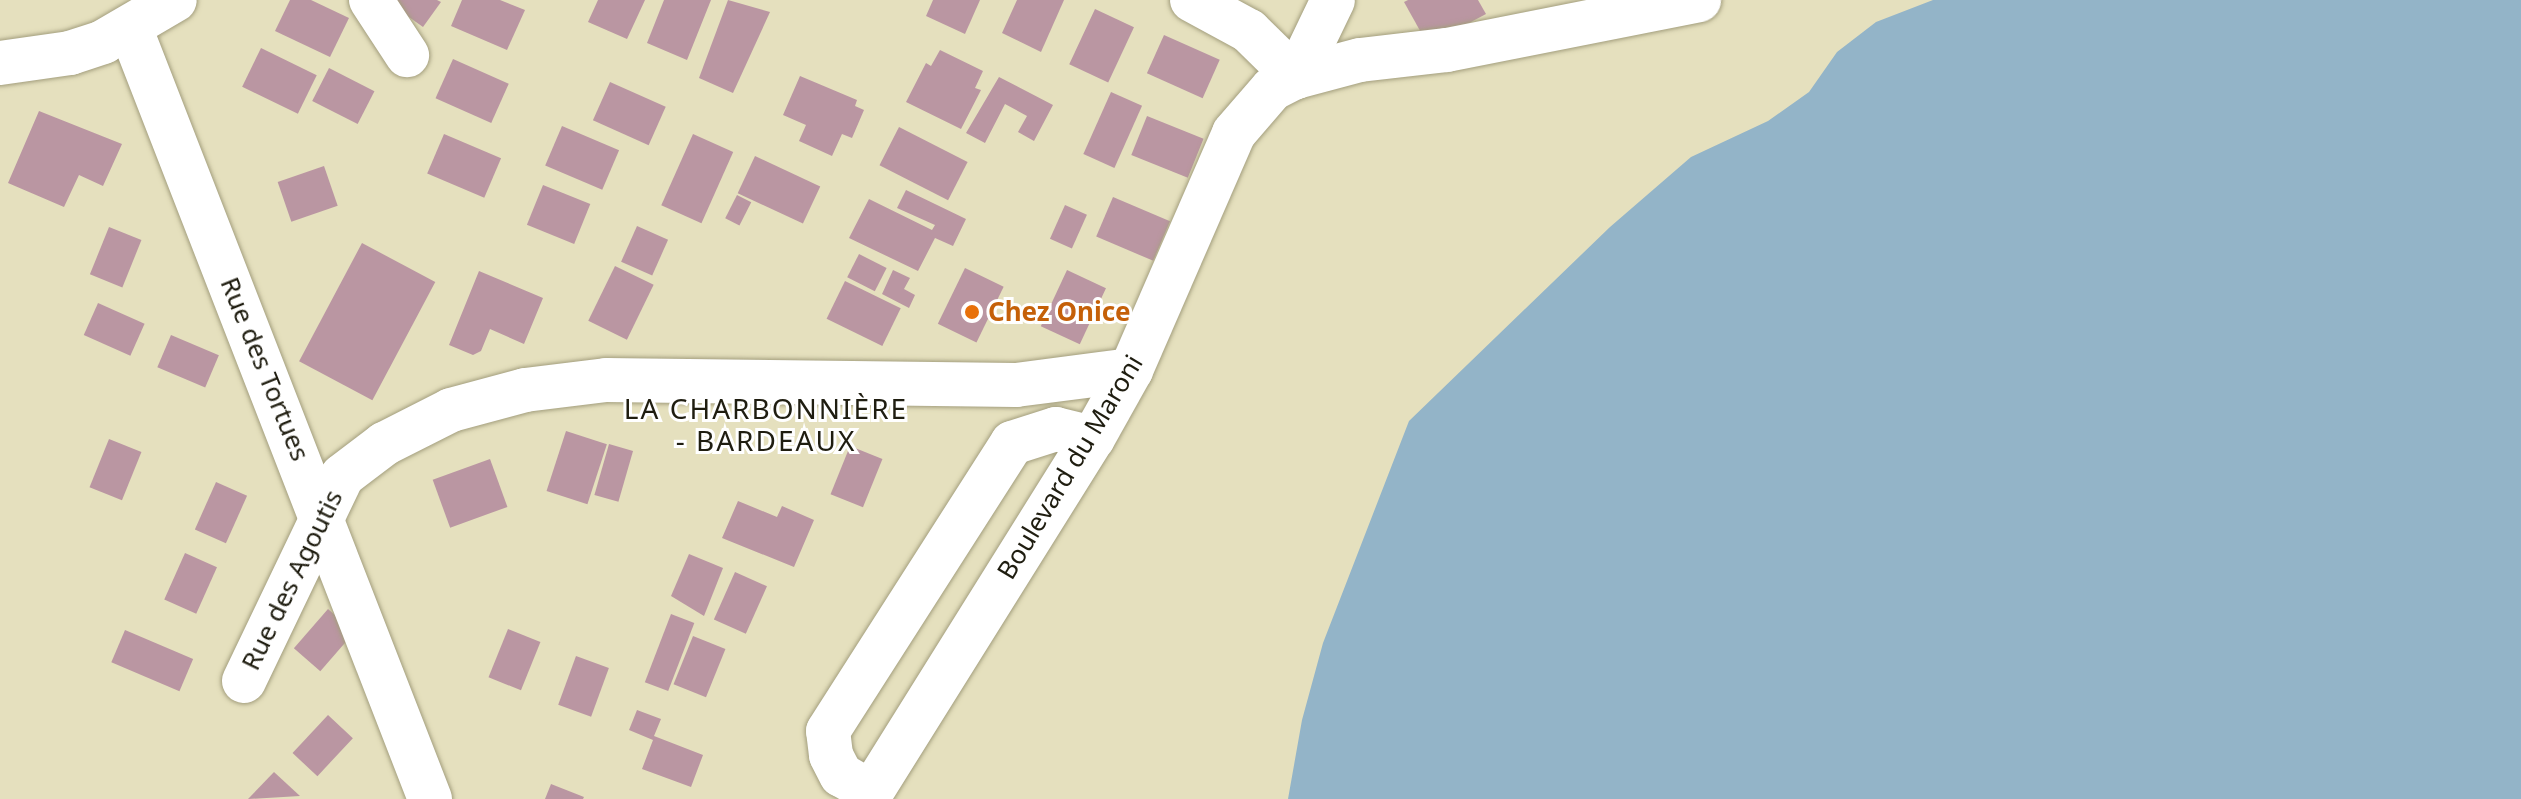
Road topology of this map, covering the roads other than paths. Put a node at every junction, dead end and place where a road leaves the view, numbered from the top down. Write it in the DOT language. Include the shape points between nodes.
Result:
graph roads {
  1 [pos="175,0"];
  2 [pos="371,0"];
  3 [pos="1192,0"];
  4 [pos="1333,0"];
  5 [pos="1699,0"];
  6 [pos="131,30"];
  7 [pos="407,55"];
  8 [pos="0,63"];
  9 [pos="1296,77"];
  10 [pos="1131,370"];
  11 [pos="1093,438"];
  12 [pos="323,513"];
  13 [pos="244,681"];
  14 [pos="869,795"];
  15 [pos="430,799"];
  1 -- 6 [label="street"];
  2 -- 7 [label="street"];
  3 -- 9 [label="street" via="1249,31"];
  4 -- 9 [label="street"];
  5 -- 9 [label="street, Boulevard du Maroni" via="1447,50 1360,60"];
  6 -- 8 [label="street" via="70,53"];
  6 -- 12 [label="street, Rue des Tortues"];
  9 -- 10 [label="street, Boulevard du Maroni" via="1272,89 1234,133"];
  10 -- 11 [label="street, Boulevard du Maroni"];
  10 -- 12 [label="street, Rue des Agoutis" via="1016,385 653,379 525,390 451,410 384,444 342,476"];
  11 -- 14 [label="street, Boulevard du Maroni"];
  11 -- 14 [label="street" via="1056,429 1012,443 828,731 841,775"];
  12 -- 13 [label="street, Rue des Agoutis"];
  12 -- 15 [label="street, Rue des Tortues"];
}
